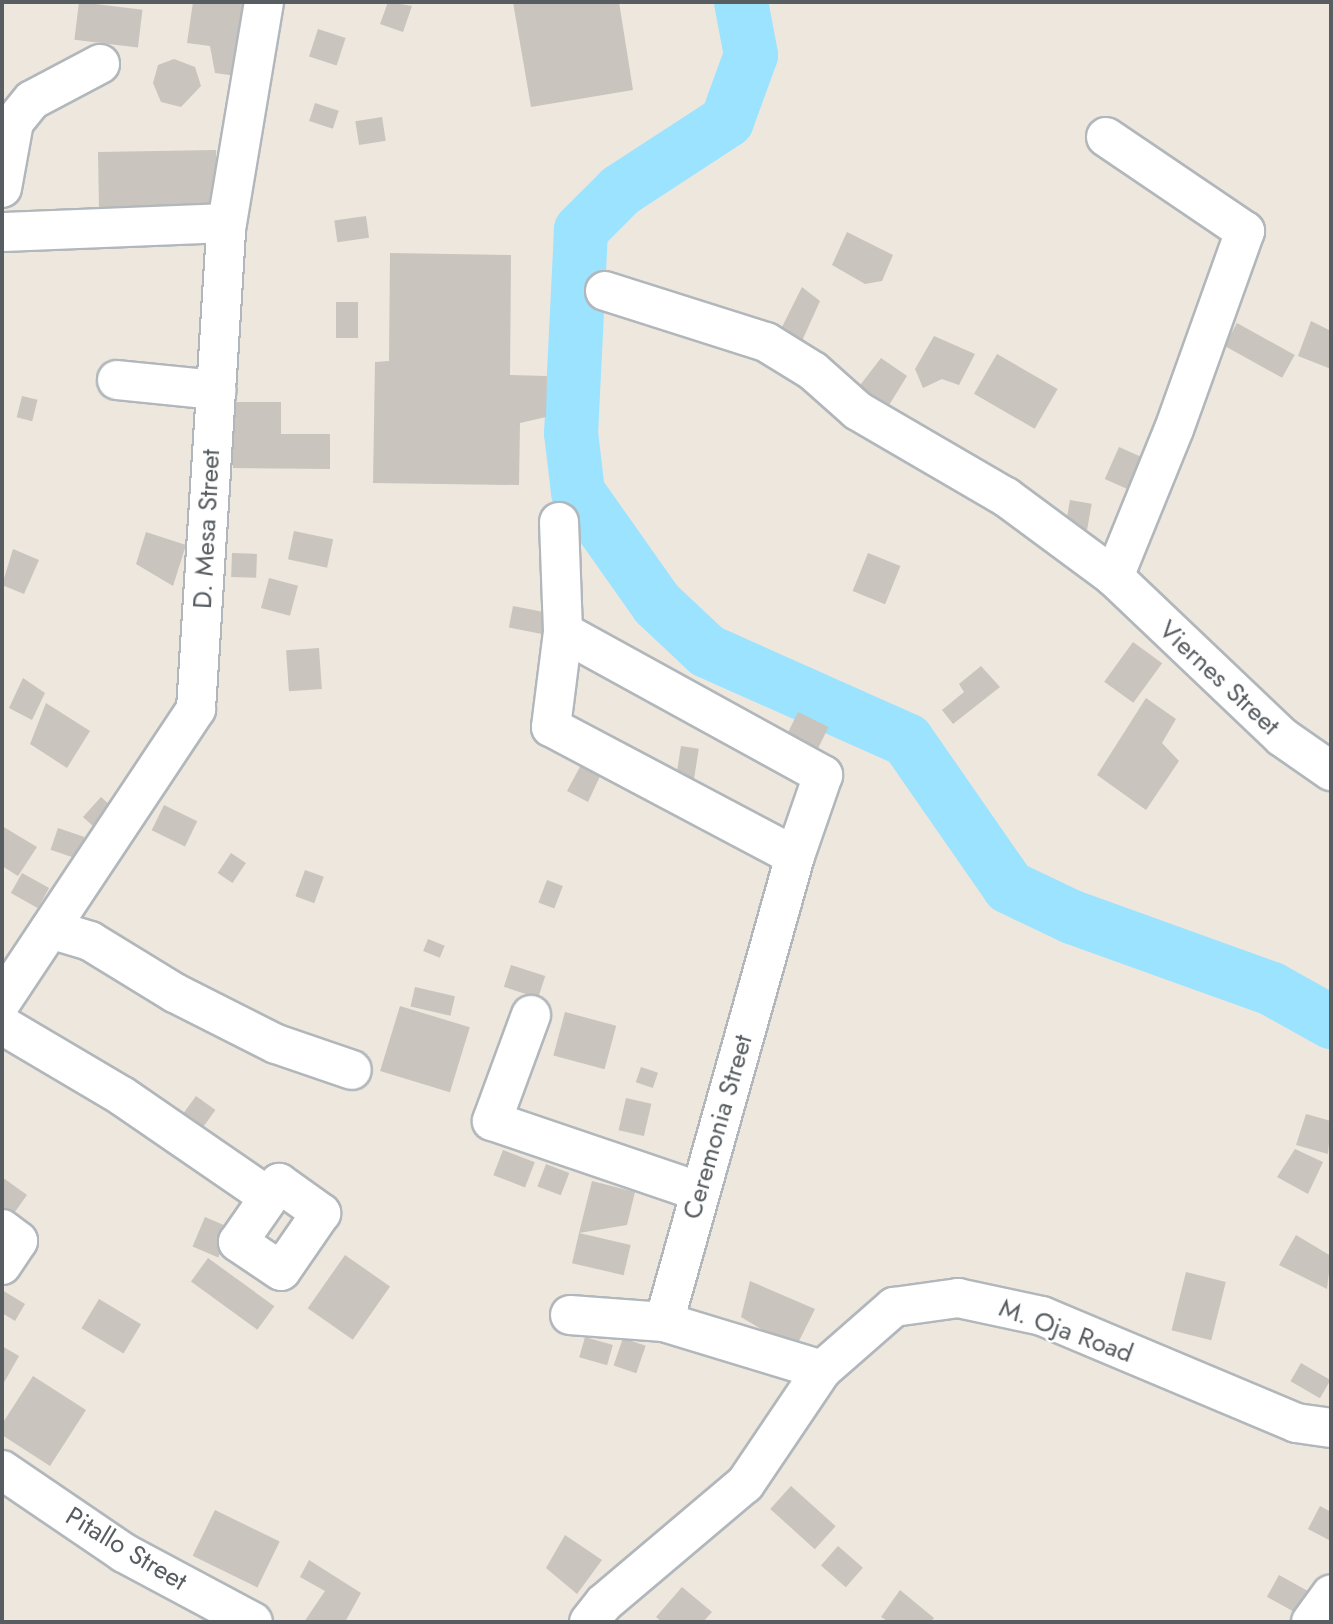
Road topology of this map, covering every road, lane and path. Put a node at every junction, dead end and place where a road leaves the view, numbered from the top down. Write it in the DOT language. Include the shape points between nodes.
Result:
graph roads {
  1 [pos="264,2"];
  2 [pos="100,64"];
  3 [pos="1106,137"];
  4 [pos="2,188"];
  5 [pos="227,223"];
  6 [pos="2,232"];
  7 [pos="605,290"];
  8 [pos="117,380"];
  9 [pos="216,390"];
  10 [pos="559,522"];
  11 [pos="1114,576"];
  12 [pos="563,632"];
  13 [pos="1331,771"];
  14 [pos="794,856"];
  15 [pos="50,929"];
  16 [pos="2,1001"];
  17 [pos="531,1015"];
  18 [pos="2,1025"];
  19 [pos="352,1070"];
  20 [pos="700,1192"];
  21 [pos="270,1197"];
  22 [pos="2,1229"];
  23 [pos="2,1265"];
  24 [pos="570,1315"];
  25 [pos="664,1322"];
  26 [pos="822,1370"];
  27 [pos="1331,1428"];
  28 [pos="2,1470"];
  29 [pos="1331,1594"];
  30 [pos="253,1622"];
  31 [pos="589,1622"];
  32 [pos="1311,1622"];
  1 -- 5 [label="street, D. Mesa Street"];
  2 -- 4 [label="street" via="32,100 14,122"];
  3 -- 11 [label="street" via="1245,231 1174,429"];
  5 -- 6 [label="street"];
  5 -- 9 [label="street, D. Mesa Street"];
  7 -- 11 [label="street, Viernes Street" via="766,342 813,371 858,411 1006,497"];
  8 -- 9 [label="street"];
  9 -- 15 [label="street, D. Mesa Street" via="196,709"];
  10 -- 12 [label="street"];
  11 -- 13 [label="street, Viernes Street" via="1282,737"];
  12 -- 14 [label="street" via="551,727"];
  12 -- 14 [label="street, Ceremonia Street" via="822,775"];
  14 -- 20 [label="street, Ceremonia Street"];
  15 -- 16 [label="street, D. Mesa Street"];
  15 -- 19 [label="street" via="90,942 175,993 276,1044"];
  17 -- 20 [label="street" via="492,1121"];
  18 -- 21 [label="street" via="122,1096"];
  20 -- 25 [label="street, Ceremonia Street"];
  22 -- 23 [label="street" via="18,1241"];
  24 -- 25 [label="street"];
  25 -- 26 [label="street"];
  26 -- 27 [label="street, M. Oja Road" via="894,1307 958,1298 1042,1316 1296,1423"];
  26 -- 31 [label="street, M. Oja Road" via="745,1484 604,1603"];
  28 -- 30 [label="street, Pitallo Street" via="124,1553"];
  29 -- 32 [label="street"];
}
